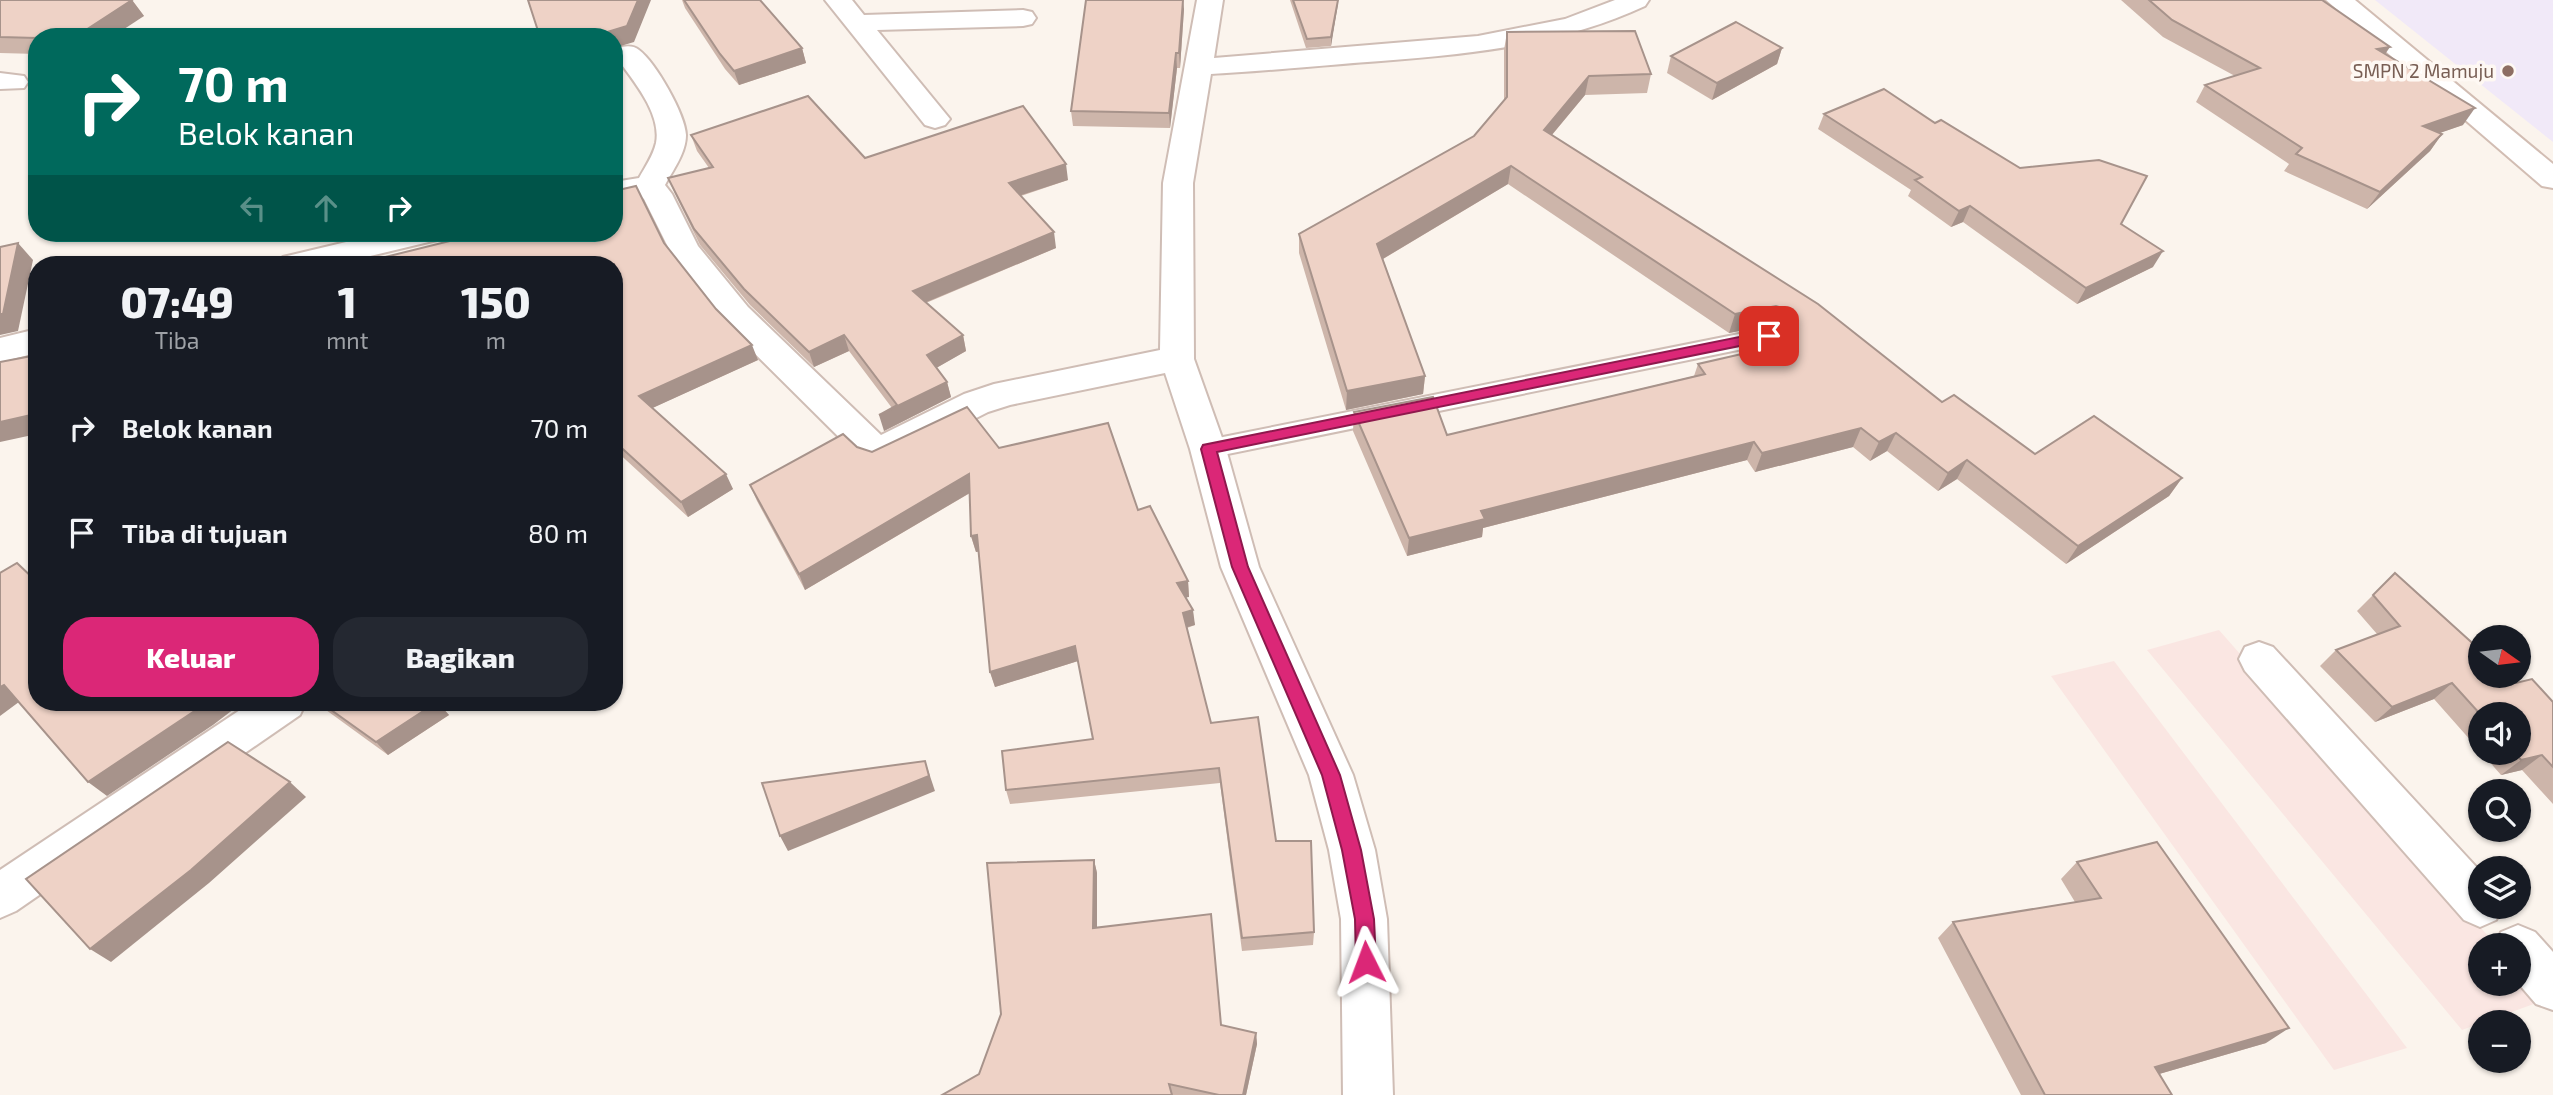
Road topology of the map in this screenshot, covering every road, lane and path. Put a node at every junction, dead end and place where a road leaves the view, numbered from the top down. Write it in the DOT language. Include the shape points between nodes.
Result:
graph roads {
  1 [pos="838,0"];
  2 [pos="1210,0"];
  3 [pos="1636,0"];
  4 [pos="2339,0"];
  5 [pos="1023,18"];
  6 [pos="856,23"];
  7 [pos="628,54"];
  8 [pos="1198,67"];
  9 [pos="935,119"];
  10 [pos="2553,179"];
  11 [pos="631,190"];
  12 [pos="414,245"];
  13 [pos="345,256"];
  14 [pos="1769,336"];
  15 [pos="28,343"];
  16 [pos="0,349"];
  17 [pos="1177,359"];
  18 [pos="1208,449"];
  19 [pos="2259,659"];
  20 [pos="272,711"];
  21 [pos="2468,893"];
  22 [pos="0,895"];
  23 [pos="2492,919"];
  24 [pos="2504,933"];
  25 [pos="2531,963"];
  26 [pos="2553,987"];
  27 [pos="1368,1095"];
  1 -- 6 [label="street"];
  2 -- 8 [label="street"];
  3 -- 8 [label="street" via="1552,33"];
  4 -- 10 [label="street"];
  5 -- 6 [label="street"];
  6 -- 9 [label="street"];
  7 -- 11 [label="street" via="667,120 671,136"];
  8 -- 17 [label="street" via="1178,183"];
  11 -- 17 [label="street" via="657,194 684,250 736,315 877,453 976,403 1006,393"];
  12 -- 13 [label="street"];
  14 -- 18 [label="lane"];
  15 -- 16 [label="street"];
  17 -- 18 [label="street"];
  18 -- 27 [label="street" via="1240,567 1331,775 1352,850 1364,919"];
  19 -- 21 [label="street"];
  20 -- 22 [label="street"];
  23 -- 24 [label="street"];
  25 -- 26 [label="street"];
}
